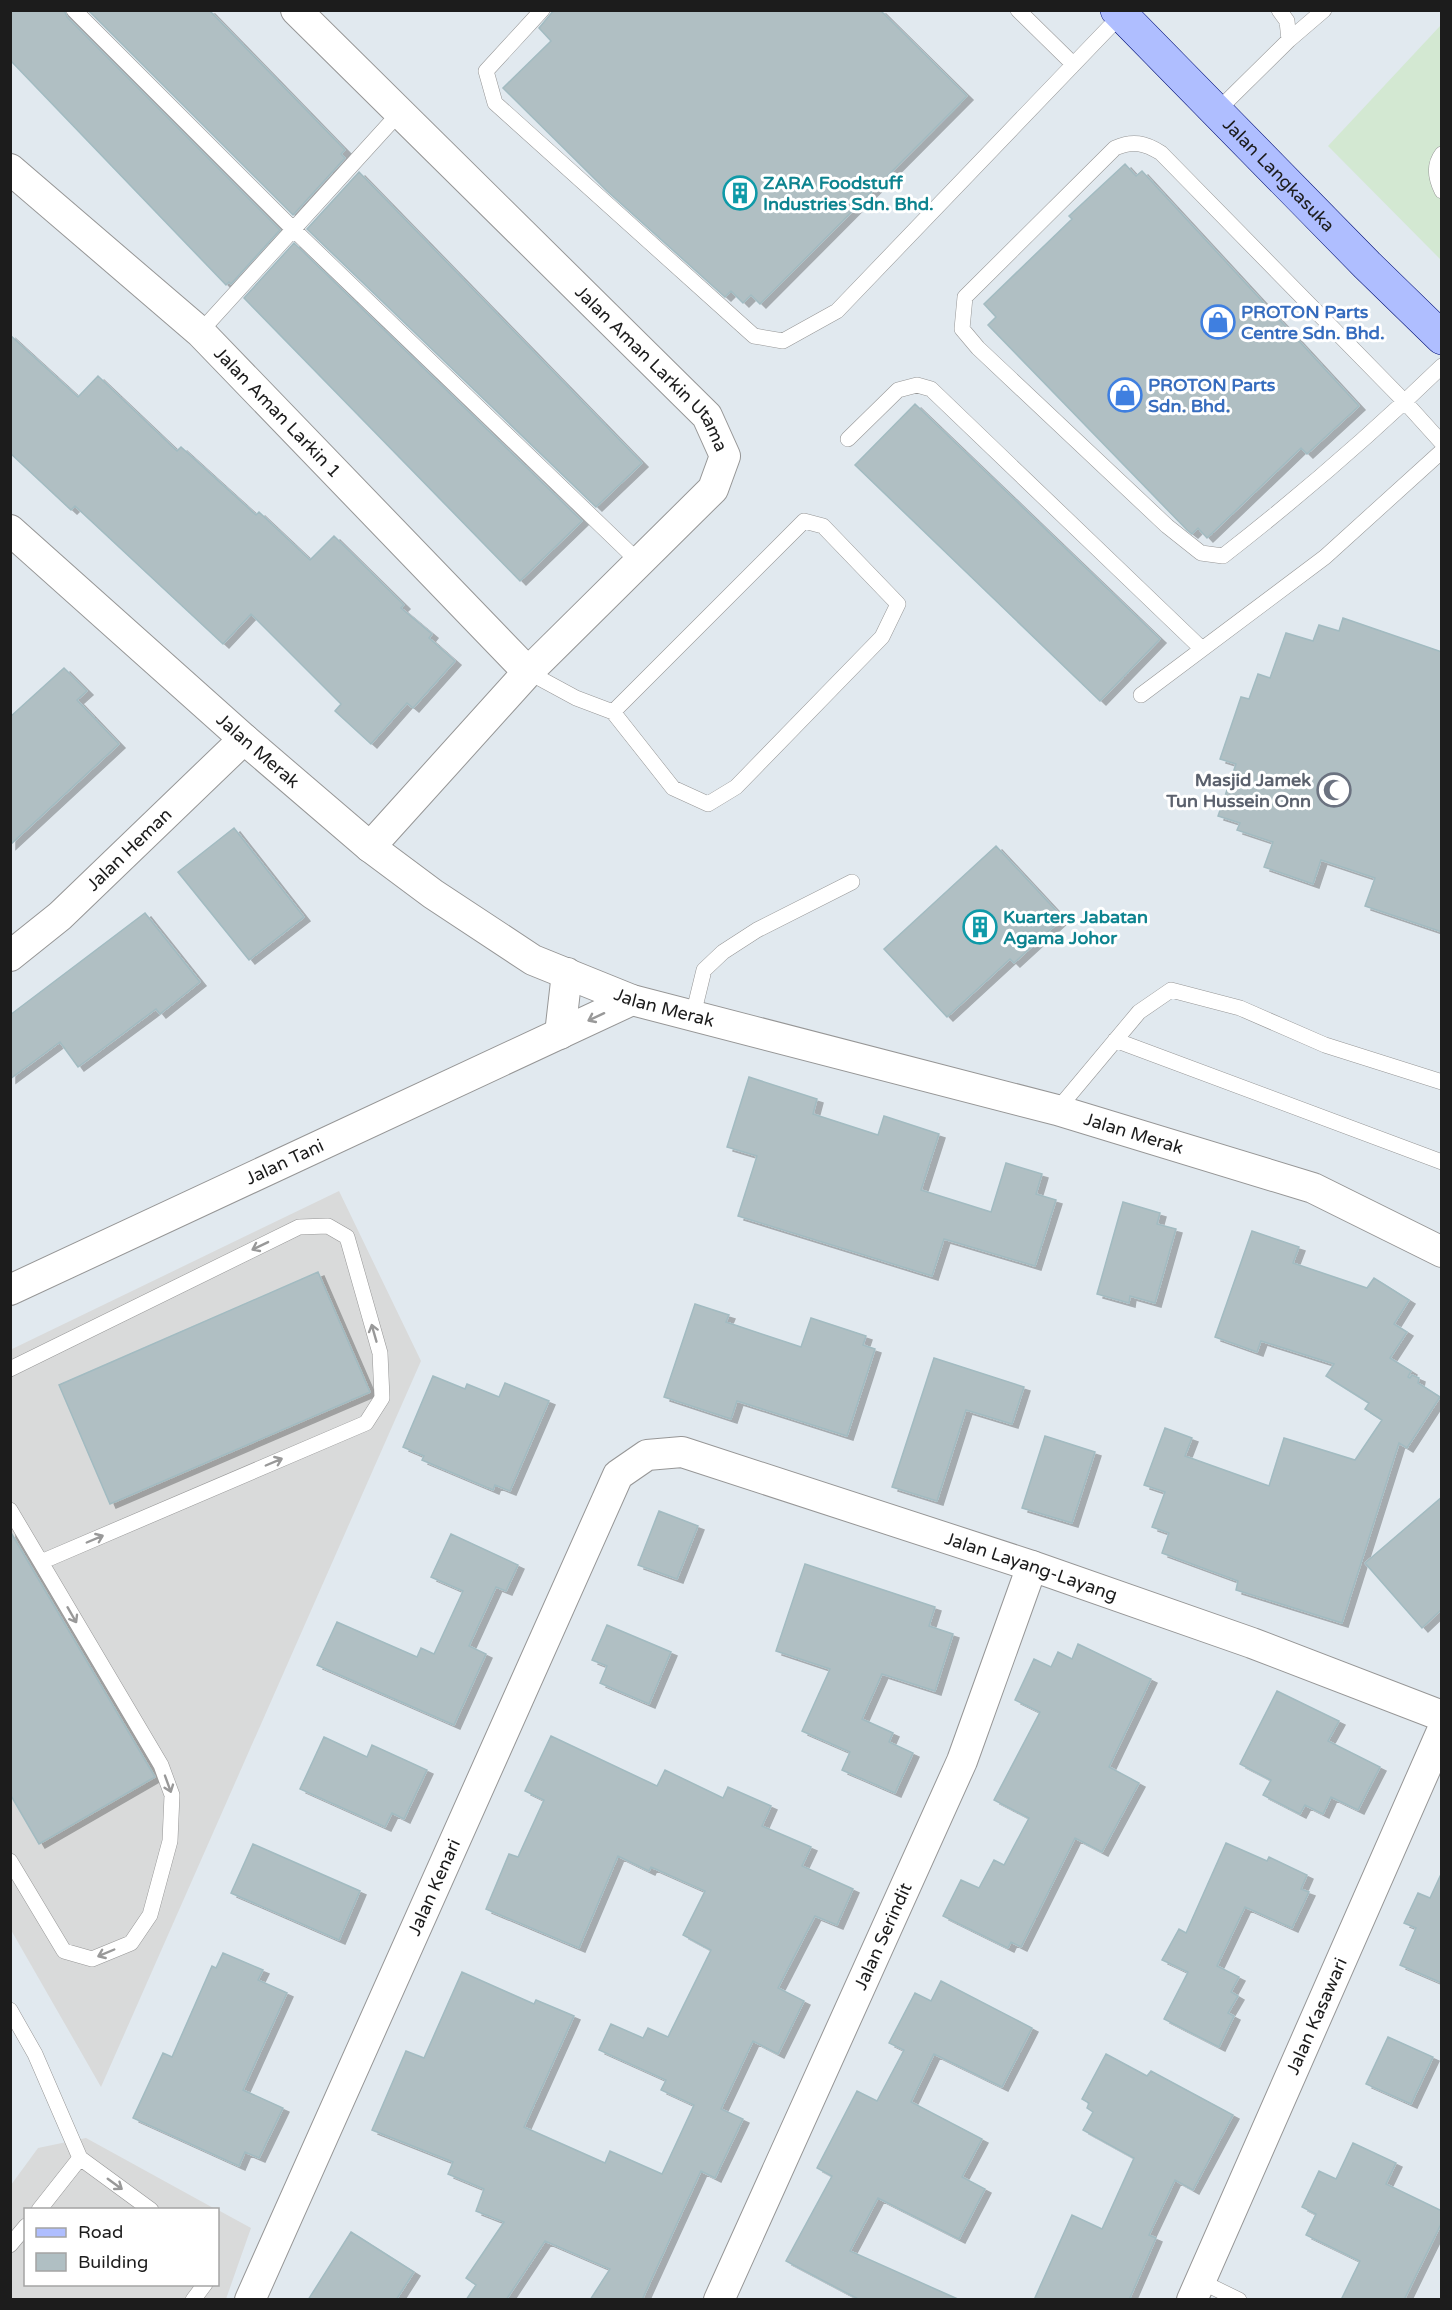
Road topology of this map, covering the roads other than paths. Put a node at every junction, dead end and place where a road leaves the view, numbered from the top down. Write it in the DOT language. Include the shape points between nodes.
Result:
graph roads {
  1 [pos="74,10"];
  2 [pos="297,10"];
  3 [pos="542,10"];
  4 [pos="1018,10"];
  5 [pos="1279,10"];
  6 [pos="1324,10"];
  7 [pos="1119,13"];
  8 [pos="1289,40"];
  9 [pos="1073,64"];
  10 [pos="401,111"];
  11 [pos="1216,112"];
  12 [pos="1442,154"];
  13 [pos="10,169"];
  14 [pos="1442,191"];
  15 [pos="293,229"];
  16 [pos="200,332"];
  17 [pos="1440,333"];
  18 [pos="1442,366"];
  19 [pos="1405,402"];
  20 [pos="848,439"];
  21 [pos="1442,443"];
  22 [pos="1442,451"];
  23 [pos="10,530"];
  24 [pos="640,563"];
  25 [pos="1202,649"];
  26 [pos="528,672"];
  27 [pos="1141,695"];
  28 [pos="613,712"];
  29 [pos="244,739"];
  30 [pos="370,847"];
  31 [pos="852,882"];
  32 [pos="10,956"];
  33 [pos="567,973"];
  34 [pos="632,1000"];
  35 [pos="693,1015"];
  36 [pos="560,1034"];
  37 [pos="1115,1040"];
  38 [pos="1442,1082"];
  39 [pos="1057,1110"];
  40 [pos="1442,1162"];
  41 [pos="1442,1252"];
  42 [pos="10,1290"];
  43 [pos="10,1369"];
  44 [pos="618,1476"];
  45 [pos="10,1510"];
  46 [pos="41,1562"];
  47 [pos="1032,1566"];
  48 [pos="1442,1716"];
  49 [pos="1442,1731"];
  50 [pos="10,1861"];
  51 [pos="10,2010"];
  52 [pos="80,2158"];
  53 [pos="41,2208"];
  54 [pos="148,2208"];
  55 [pos="24,2228"];
  56 [pos="10,2245"];
  57 [pos="204,2286"];
  58 [pos="1196,2290"];
  59 [pos="193,2300"];
  60 [pos="250,2300"];
  61 [pos="719,2300"];
  62 [pos="1239,2300"];
  1 -- 15 [label="lane"];
  2 -- 10 [label="street, Jalan Aman Larkin Utama"];
  3 -- 9 [label="lane" via="486,71 495,102 754,336 783,341 837,311"];
  4 -- 9 [label="lane"];
  5 -- 8 [label="lane" via="1287,21"];
  6 -- 8 [label="lane"];
  7 -- 9 [label="lane"];
  7 -- 11 [label="main road, Jalan Langkasuka"];
  8 -- 11 [label="lane"];
  10 -- 15 [label="lane"];
  10 -- 24 [label="street, Jalan Aman Larkin Utama" via="707,416 725,456 713,489"];
  11 -- 17 [label="main road, Jalan Langkasuka" via="1367,266"];
  12 -- 14 [label="lane" via="1435,175"];
  13 -- 16 [label="street, Jalan Aman Larkin 1"];
  15 -- 16 [label="lane"];
  15 -- 24 [label="lane"];
  16 -- 26 [label="street, Jalan Aman Larkin 1"];
  18 -- 19 [label="lane"];
  19 -- 19 [label="lane" via="1161,153 1138,143 1115,148 965,297 962,329 978,348 1167,526 1201,553 1223,556 1297,499"];
  19 -- 21 [label="lane"];
  20 -- 25 [label="lane" via="898,390 917,385 931,389"];
  22 -- 25 [label="lane" via="1325,556"];
  23 -- 29 [label="street, Jalan Merak"];
  24 -- 26 [label="street, Jalan Aman Larkin Utama"];
  25 -- 27 [label="lane"];
  26 -- 28 [label="lane" via="576,698"];
  26 -- 30 [label="street, Jalan Aman Larkin Utama"];
  28 -- 28 [label="lane" via="804,521 823,526 898,604 882,637 736,787 708,804 673,788"];
  29 -- 30 [label="street, Jalan Merak"];
  29 -- 32 [label="street, Jalan Heman" via="60,916"];
  30 -- 33 [label="street, Jalan Merak" via="533,960"];
  31 -- 35 [label="lane" via="757,930 723,952 704,970"];
  33 -- 34 [label="street, Jalan Merak"];
  33 -- 36 [label="street"];
  34 -- 35 [label="street, Jalan Merak"];
  34 -- 36 [label="street, Jalan Tani, one-way"];
  35 -- 39 [label="street, Jalan Merak"];
  36 -- 42 [label="street, Jalan Tani"];
  37 -- 38 [label="lane" via="1139,1012 1171,990 1240,1008 1325,1045"];
  37 -- 39 [label="lane"];
  37 -- 40 [label="lane"];
  39 -- 41 [label="street, Jalan Merak" via="1313,1188"];
  46 -- 43 [label="lane, one-way" via="366,1423 382,1398 380,1353 347,1237 328,1226 300,1227"];
  44 -- 47 [label="street, Jalan Layang-Layang" via="647,1455 682,1452"];
  44 -- 60 [label="street, Jalan Kenari"];
  45 -- 46 [label="lane"];
  46 -- 50 [label="lane, one-way" via="161,1765 171,1795 170,1841 150,1915 131,1942 92,1959 64,1951"];
  47 -- 48 [label="street, Jalan Layang-Layang" via="1252,1643"];
  47 -- 61 [label="street, Jalan Serindit" via="962,1761"];
  49 -- 58 [label="street, Jalan Kasawari"];
  51 -- 52 [label="lane" via="35,2054"];
  52 -- 53 [label="lane"];
  52 -- 54 [label="lane, one-way"];
  55 -- 56 [label="lane"];
  57 -- 59 [label="lane"];
  58 -- 62 [label="lane"];
}
